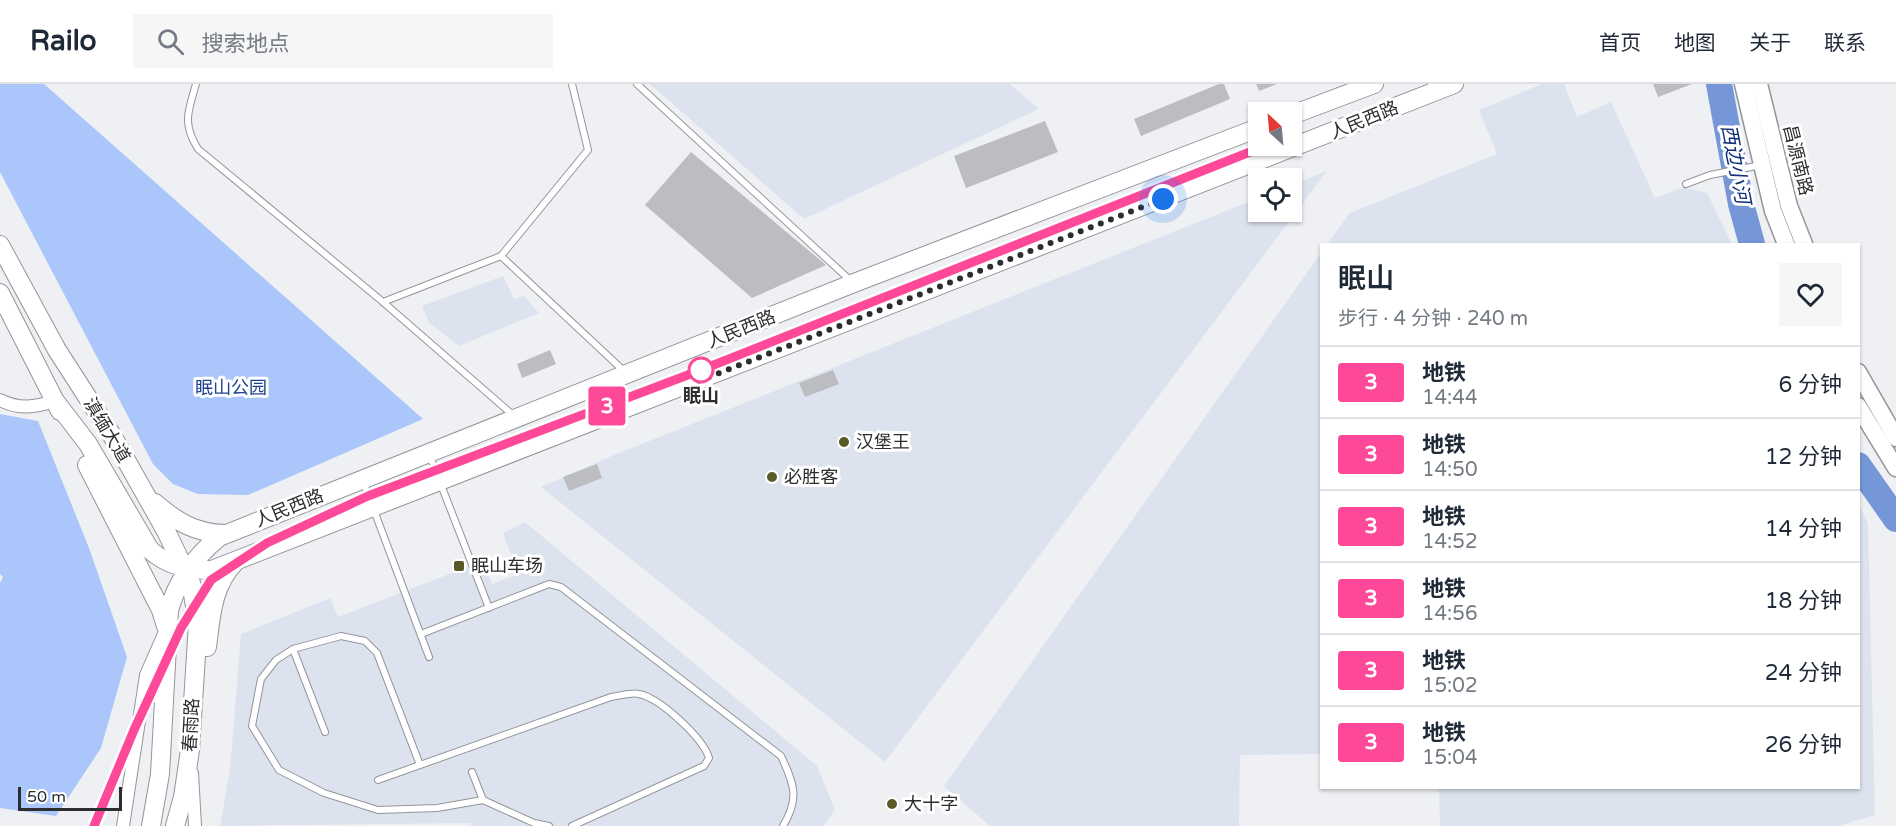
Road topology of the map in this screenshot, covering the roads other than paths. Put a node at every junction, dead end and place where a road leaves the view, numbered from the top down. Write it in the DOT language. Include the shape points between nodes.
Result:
graph roads {
  1 [pos="196,84"];
  2 [pos="572,84"];
  3 [pos="637,84"];
  4 [pos="1374,84"];
  5 [pos="1454,84"];
  6 [pos="1743,84"];
  7 [pos="1759,84"];
  8 [pos="1302,111"];
  9 [pos="1248,132"];
  10 [pos="1763,164"];
  11 [pos="1686,184"];
  12 [pos="1786,243"];
  13 [pos="1804,243"];
  14 [pos="0,245"];
  15 [pos="501,256"];
  16 [pos="854,284"];
  17 [pos="0,293"];
  18 [pos="383,302"];
  19 [pos="627,374"];
  20 [pos="1860,375"];
  21 [pos="0,400"];
  22 [pos="55,401"];
  23 [pos="1860,409"];
  24 [pos="517,418"];
  25 [pos="1896,438"];
  26 [pos="88,444"];
  27 [pos="428,452"];
  28 [pos="1896,468"];
  29 [pos="362,478"];
  30 [pos="137,480"];
  31 [pos="440,483"];
  32 [pos="147,500"];
  33 [pos="373,508"];
  34 [pos="225,534"];
  35 [pos="234,562"];
  36 [pos="187,569"];
  37 [pos="489,608"];
  38 [pos="198,622"];
  39 [pos="167,627"];
  40 [pos="421,634"];
  41 [pos="293,649"];
  42 [pos="429,657"];
  43 [pos="325,732"];
  44 [pos="190,750"];
  45 [pos="420,765"];
  46 [pos="472,772"];
  47 [pos="378,780"];
  48 [pos="483,800"];
  49 [pos="123,826"];
  50 [pos="151,826"];
  51 [pos="175,826"];
  52 [pos="195,826"];
  53 [pos="549,826"];
  54 [pos="572,826"];
  55 [pos="783,826"];
  1 -- 18 [label="lane" via="187,117 189,134 198,149"];
  2 -- 15 [label="lane" via="588,150"];
  3 -- 16 [label="lane"];
  4 -- 8 [label="main road, 人民西路"];
  5 -- 31 [label="main road, 人民西路" via="490,460"];
  6 -- 10 [label="main road, 昌源南路"];
  7 -- 10 [label="main road, 昌源南路"];
  9 -- 16 [label="main road, 人民西路"];
  10 -- 11 [label="lane"];
  10 -- 12 [label="main road, 昌源南路" via="1773,211"];
  10 -- 13 [label="main road, 昌源南路" via="1789,206"];
  14 -- 30 [label="main road, 滇缅大道" via="57,350"];
  15 -- 18 [label="lane"];
  15 -- 19 [label="lane"];
  16 -- 19 [label="main road, 人民西路"];
  17 -- 22 [label="main road, 滇缅大道"];
  18 -- 24 [label="lane"];
  19 -- 24 [label="main road, 人民西路"];
  20 -- 25 [label="main road"];
  21 -- 22 [label="street" via="33,408"];
  22 -- 26 [label="main road"];
  22 -- 39 [label="main road, 滇缅大道"];
  23 -- 28 [label="main road"];
  24 -- 27 [label="main road, 人民西路"];
  26 -- 32 [label="main road" via="116,476 138,511 148,510"];
  26 -- 36 [label="main road" via="150,550 163,561"];
  27 -- 29 [label="main road, 人民西路"];
  27 -- 31 [label="lane"];
  29 -- 33 [label="lane"];
  29 -- 34 [label="main road, 人民西路"];
  30 -- 32 [label="main road, 滇缅大道"];
  30 -- 34 [label="main road" via="174,519 193,530"];
  31 -- 33 [label="main road, 人民西路"];
  31 -- 37 [label="lane"];
  32 -- 36 [label="main road, 滇缅大道"];
  33 -- 35 [label="main road, 人民西路"];
  33 -- 40 [label="lane"];
  34 -- 36 [label="main road, 春雨路" via="204,549"];
  35 -- 36 [label="main road, 人民西路" via="213,570"];
  35 -- 44 [label="main road" via="216,592"];
  36 -- 38 [label="main road, 滇缅大道"];
  36 -- 39 [label="main road, 春雨路" via="173,594"];
  37 -- 40 [label="lane"];
  37 -- 55 [label="lane" via="549,584 561,587 781,756 794,786 793,810"];
  38 -- 44 [label="main road, 春雨路"];
  39 -- 49 [label="street" via="146,675"];
  39 -- 50 [label="main road, 春雨路" via="160,774"];
  40 -- 42 [label="lane"];
  41 -- 43 [label="lane"];
  41 -- 45 [label="lane" via="341,636 364,640 377,653"];
  41 -- 48 [label="lane" via="276,660 261,679 254,706 252,726 279,770 324,793 378,810 437,808"];
  44 -- 51 [label="main road, 春雨路"];
  44 -- 52 [label="street"];
  45 -- 47 [label="lane"];
  45 -- 54 [label="lane" via="611,697 636,693 654,698 705,746 708,759 704,766"];
  46 -- 48 [label="lane"];
  48 -- 53 [label="lane"];
}
